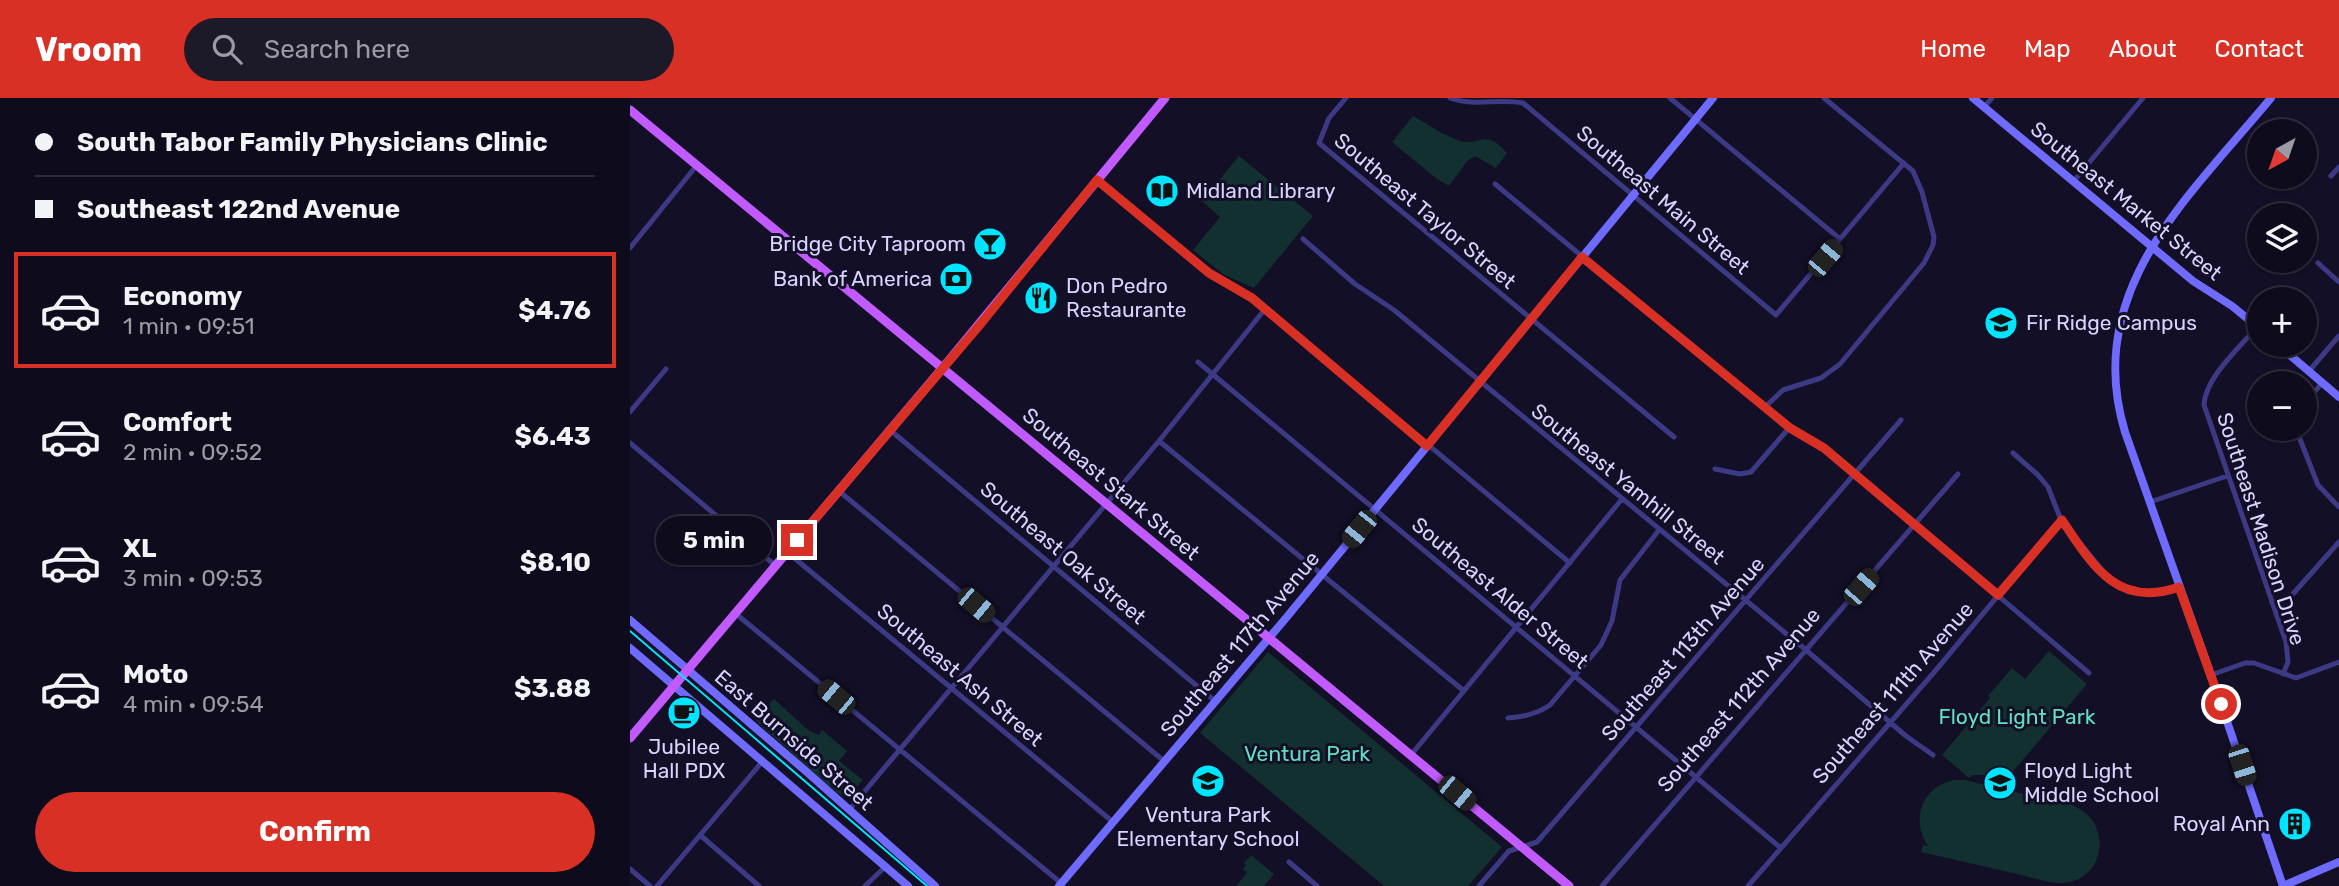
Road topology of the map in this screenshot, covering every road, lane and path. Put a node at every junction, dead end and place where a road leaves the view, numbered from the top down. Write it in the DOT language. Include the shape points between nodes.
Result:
graph roads {
  1 [pos="1165,98"];
  2 [pos="1346,98"];
  3 [pos="1450,98"];
  4 [pos="1670,98"];
  5 [pos="1713,98"];
  6 [pos="1824,98"];
  7 [pos="1973,98"];
  8 [pos="1992,98"];
  9 [pos="2143,98"];
  10 [pos="2271,98"];
  11 [pos="1984,107"];
  12 [pos="630,110"];
  13 [pos="1695,119"];
  14 [pos="1903,163"];
  15 [pos="697,165"];
  16 [pos="2339,168"];
  17 [pos="2331,176"];
  18 [pos="1097,180"];
  19 [pos="2073,182"];
  20 [pos="1495,184"];
  21 [pos="1633,195"];
  22 [pos="1303,239"];
  23 [pos="1840,239"];
  24 [pos="2151,246"];
  25 [pos="630,248"];
  26 [pos="1582,257"];
  27 [pos="2318,263"];
  28 [pos="2339,282"];
  29 [pos="1265,309"];
  30 [pos="2247,319"];
  31 [pos="1530,320"];
  32 [pos="2339,336"];
  33 [pos="2247,340"];
  34 [pos="2292,357"];
  35 [pos="1198,362"];
  36 [pos="943,368"];
  37 [pos="666,369"];
  38 [pos="2309,371"];
  39 [pos="1212,374"];
  40 [pos="2317,378"];
  41 [pos="1479,382"];
  42 [pos="2322,383"];
  43 [pos="2317,389"];
  44 [pos="2339,397"];
  45 [pos="1765,407"];
  46 [pos="630,412"];
  47 [pos="1901,420"];
  48 [pos="1790,428"];
  49 [pos="890,430"];
  50 [pos="1674,437"];
  51 [pos="1159,441"];
  52 [pos="2300,441"];
  53 [pos="630,443"];
  54 [pos="1427,446"];
  55 [pos="2013,453"];
  56 [pos="1715,469"];
  57 [pos="1855,474"];
  58 [pos="1958,474"];
  59 [pos="2227,476"];
  60 [pos="839,491"];
  61 [pos="1622,499"];
  62 [pos="2150,502"];
  63 [pos="1107,503"];
  64 [pos="2339,507"];
  65 [pos="1374,510"];
  66 [pos="2062,520"];
  67 [pos="1915,523"];
  68 [pos="1659,530"];
  69 [pos="2339,542"];
  70 [pos="788,552"];
  71 [pos="1570,563"];
  72 [pos="776,566"];
  73 [pos="1054,566"];
  74 [pos="1321,575"];
  75 [pos="2179,587"];
  76 [pos="1998,595"];
  77 [pos="1746,600"];
  78 [pos="2272,603"];
  79 [pos="735,612"];
  80 [pos="630,620"];
  81 [pos="1003,627"];
  82 [pos="1517,627"];
  83 [pos="1269,638"];
  84 [pos="630,648"];
  85 [pos="1806,650"];
  86 [pos="2339,662"];
  87 [pos="687,669"];
  88 [pos="2089,673"];
  89 [pos="2283,674"];
  90 [pos="2211,675"];
  91 [pos="1576,677"];
  92 [pos="677,681"];
  93 [pos="951,688"];
  94 [pos="1464,691"];
  95 [pos="1215,701"];
  96 [pos="1508,718"];
  97 [pos="1889,721"];
  98 [pos="1637,726"];
  99 [pos="630,738"];
  100 [pos="899,750"];
  101 [pos="1411,755"];
  102 [pos="1933,755"];
  103 [pos="1164,761"];
  104 [pos="762,762"];
  105 [pos="1696,776"];
  106 [pos="849,810"];
  107 [pos="1112,822"];
  108 [pos="700,835"];
  109 [pos="1522,847"];
  110 [pos="1781,848"];
  111 [pos="1289,862"];
  112 [pos="2339,862"];
  113 [pos="887,866"];
  114 [pos="630,869"];
  115 [pos="1060,885"];
  116 [pos="650,886"];
  117 [pos="657,886"];
  118 [pos="759,886"];
  119 [pos="865,886"];
  120 [pos="908,886"];
  121 [pos="935,886"];
  122 [pos="1317,886"];
  123 [pos="1479,886"];
  124 [pos="1569,886"];
  125 [pos="1602,886"];
  126 [pos="1748,886"];
  127 [pos="2283,886"];
  1 -- 18 [label="main road"];
  2 -- 31 [label="street, Southeast Taylor Street" via="1329,118 1318,143"];
  3 -- 21 [label="street, Southeast Main Street" via="1523,103"];
  4 -- 13 [label="street"];
  5 -- 13 [label="street, Southeast 117th Avenue"];
  6 -- 14 [label="street"];
  7 -- 11 [label="street, Southeast Market Street"];
  8 -- 11 [label="street"];
  9 -- 19 [label="street"];
  10 -- 24 [label="street"];
  11 -- 19 [label="street, Southeast Market Street"];
  12 -- 15 [label="main road, Southeast Stark Street"];
  13 -- 21 [label="street, Southeast 117th Avenue"];
  13 -- 23 [label="street"];
  14 -- 23 [label="street"];
  14 -- 45 [label="street" via="1918,180 1934,237 1924,263 1840,364 1821,378 1783,390"];
  15 -- 25 [label="street"];
  15 -- 36 [label="main road, Southeast Stark Street"];
  16 -- 17 [label="street"];
  18 -- 29 [label="street" via="1220,282"];
  18 -- 36 [label="main road"];
  19 -- 24 [label="street, Southeast Market Street"];
  20 -- 26 [label="street"];
  21 -- 23 [label="street, Southeast Main Street" via="1776,315"];
  21 -- 26 [label="street, Southeast 117th Avenue"];
  22 -- 41 [label="street, Southeast Yamhill Street"];
  24 -- 30 [label="street, Southeast Market Street"];
  24 -- 62 [label="street" via="2127,300 2116,366 2122,421"];
  26 -- 31 [label="street, Southeast 117th Avenue"];
  26 -- 45 [label="street"];
  27 -- 28 [label="street"];
  29 -- 39 [label="street"];
  29 -- 54 [label="street"];
  31 -- 41 [label="street, Southeast 117th Avenue"];
  31 -- 50 [label="street, Southeast Taylor Street"];
  32 -- 38 [label="street"];
  33 -- 59 [label="street, Southeast Madison Drive" via="2212,380 2204,398"];
  34 -- 38 [label="street"];
  35 -- 39 [label="street, Southeast Alder Street"];
  36 -- 49 [label="main road"];
  36 -- 63 [label="main road, Southeast Stark Street"];
  37 -- 46 [label="street"];
  39 -- 51 [label="street"];
  39 -- 65 [label="street, Southeast Alder Street"];
  40 -- 42 [label="street"];
  41 -- 54 [label="street, Southeast 117th Avenue"];
  41 -- 61 [label="street, Southeast Yamhill Street"];
  42 -- 43 [label="street"];
  42 -- 44 [label="street"];
  45 -- 48 [label="street"];
  47 -- 57 [label="street, Southeast 113th Avenue"];
  48 -- 56 [label="street" via="1751,472"];
  48 -- 57 [label="street"];
  49 -- 60 [label="main road"];
  49 -- 73 [label="street, Southeast Oak Street"];
  51 -- 63 [label="street"];
  51 -- 74 [label="street"];
  52 -- 64 [label="street" via="2312,475"];
  53 -- 72 [label="street"];
  54 -- 65 [label="street, Southeast 117th Avenue"];
  54 -- 71 [label="street"];
  55 -- 66 [label="street" via="2048,487"];
  57 -- 67 [label="street"];
  57 -- 77 [label="street, Southeast 113th Avenue"];
  58 -- 67 [label="street, Southeast 112th Avenue"];
  59 -- 62 [label="street"];
  59 -- 78 [label="street, Southeast Madison Drive"];
  60 -- 70 [label="main road"];
  60 -- 81 [label="street"];
  61 -- 68 [label="street, Southeast Yamhill Street"];
  61 -- 71 [label="street"];
  62 -- 75 [label="street"];
  63 -- 73 [label="street"];
  63 -- 83 [label="main road, Southeast Stark Street"];
  65 -- 74 [label="street, Southeast 117th Avenue"];
  65 -- 82 [label="street, Southeast Alder Street"];
  66 -- 75 [label="street" via="2102,573 2121,588 2154,594"];
  66 -- 76 [label="street, Southeast 111th Avenue"];
  67 -- 76 [label="street"];
  67 -- 85 [label="street, Southeast 112th Avenue"];
  68 -- 77 [label="street, Southeast Yamhill Street"];
  68 -- 91 [label="street" via="1620,580 1607,634"];
  69 -- 78 [label="street" via="2298,590"];
  70 -- 72 [label="main road"];
  70 -- 93 [label="street, Southeast Ash Street"];
  71 -- 82 [label="street"];
  72 -- 79 [label="main road"];
  73 -- 81 [label="street"];
  73 -- 95 [label="street, Southeast Oak Street"];
  74 -- 83 [label="street, Southeast 117th Avenue"];
  74 -- 94 [label="street"];
  75 -- 90 [label="street"];
  76 -- 88 [label="street"];
  76 -- 97 [label="street, Southeast 111th Avenue"];
  77 -- 85 [label="street, Southeast Yamhill Street"];
  77 -- 98 [label="street, Southeast 113th Avenue"];
  78 -- 89 [label="street, Southeast Madison Drive" via="2286,642 2288,662"];
  79 -- 87 [label="main road"];
  79 -- 100 [label="street"];
  80 -- 87 [label="street, East Burnside Street"];
  81 -- 93 [label="street"];
  81 -- 103 [label="street"];
  82 -- 91 [label="street, Southeast Alder Street"];
  82 -- 94 [label="street"];
  83 -- 95 [label="street, Southeast 117th Avenue"];
  83 -- 101 [label="main road, Southeast Stark Street"];
  84 -- 92 [label="street, East Burnside Street"];
  85 -- 97 [label="street, Southeast Yamhill Street"];
  85 -- 105 [label="street, Southeast 112th Avenue"];
  86 -- 89 [label="street" via="2296,678"];
  87 -- 92 [label="main road"];
  87 -- 106 [label="street, East Burnside Street"];
  89 -- 90 [label="street" via="2245,663"];
  90 -- 127 [label="street"];
  91 -- 96 [label="street" via="1541,712"];
  91 -- 98 [label="street, Southeast Alder Street"];
  92 -- 99 [label="main road"];
  92 -- 104 [label="street, East Burnside Street"];
  93 -- 100 [label="street"];
  93 -- 107 [label="street, Southeast Ash Street"];
  94 -- 101 [label="street"];
  95 -- 103 [label="street, Southeast 117th Avenue"];
  97 -- 102 [label="street, Southeast Yamhill Street"];
  97 -- 110 [label="street, Southeast 111th Avenue"];
  98 -- 105 [label="street, Southeast Alder Street"];
  98 -- 109 [label="street, Southeast 113th Avenue" via="1536,842"];
  100 -- 106 [label="street"];
  100 -- 115 [label="street"];
  101 -- 109 [label="main road, Southeast Stark Street"];
  103 -- 107 [label="street, Southeast 117th Avenue"];
  104 -- 108 [label="street"];
  104 -- 113 [label="street, East Burnside Street"];
  105 -- 110 [label="street, Southeast Alder Street"];
  105 -- 125 [label="street, Southeast 112th Avenue"];
  106 -- 121 [label="street, East Burnside Street"];
  107 -- 115 [label="street, Southeast 117th Avenue"];
  108 -- 117 [label="street"];
  108 -- 118 [label="street"];
  109 -- 123 [label="street, Southeast 113th Avenue" via="1509,851"];
  109 -- 124 [label="main road, Southeast Stark Street"];
  110 -- 126 [label="street, Southeast 111th Avenue"];
  111 -- 122 [label="street"];
  112 -- 127 [label="street"];
  113 -- 119 [label="street"];
  113 -- 120 [label="street, East Burnside Street"];
  114 -- 116 [label="street"];
}
